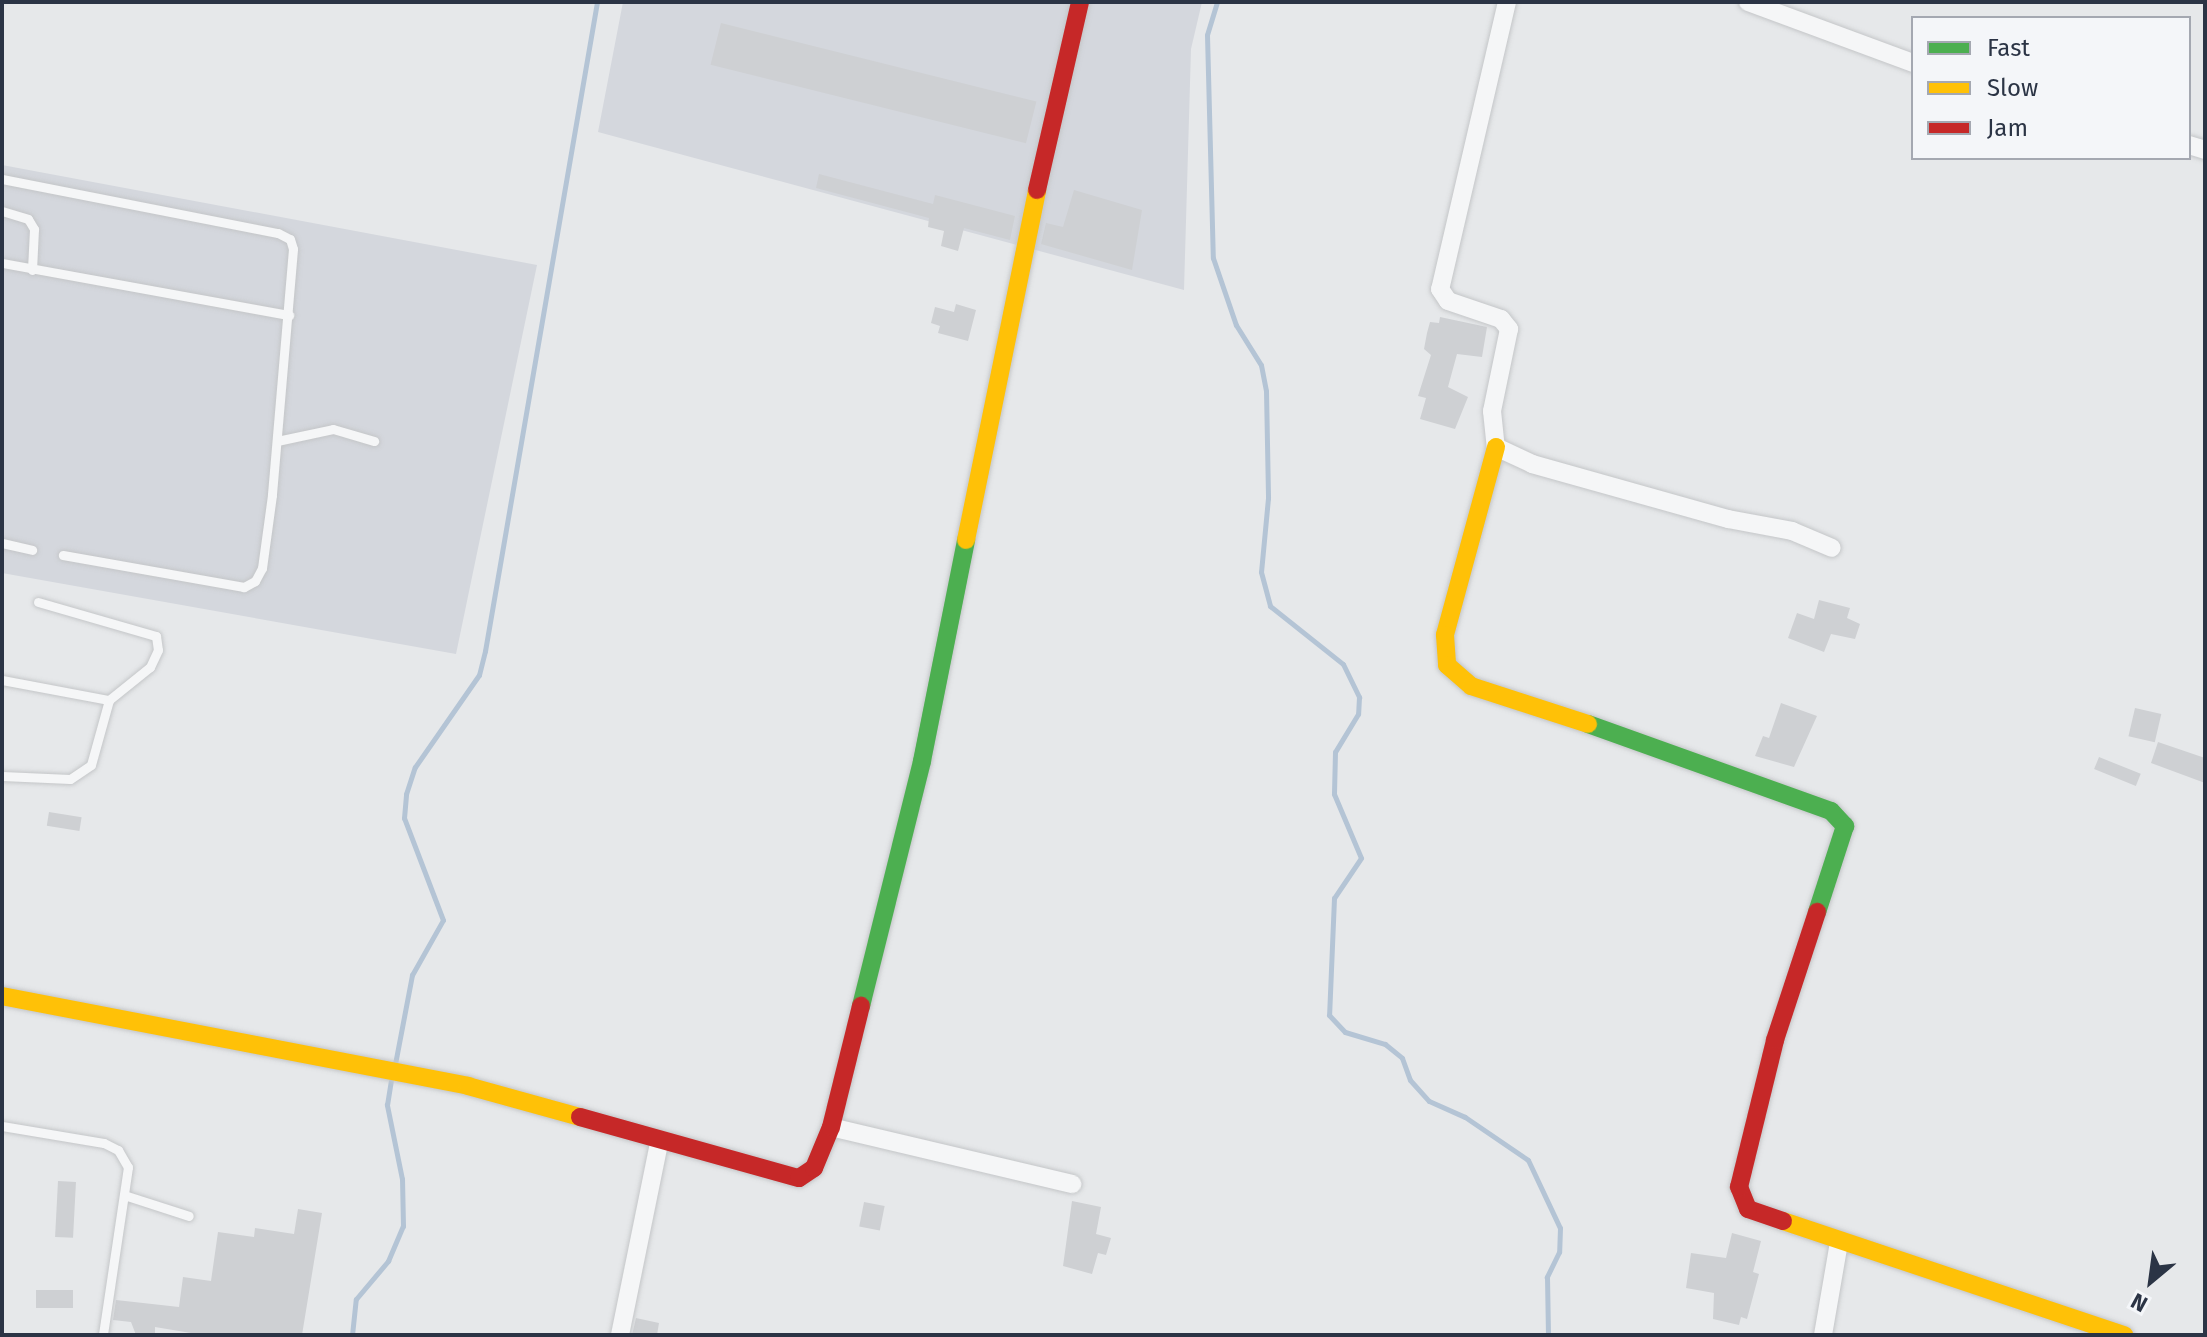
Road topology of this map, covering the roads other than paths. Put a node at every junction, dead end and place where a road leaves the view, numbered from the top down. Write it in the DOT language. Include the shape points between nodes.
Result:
graph roads {
  1 [pos="1080,2"];
  2 [pos="1507,2"];
  3 [pos="1749,2"];
  4 [pos="1911,62"];
  5 [pos="2,179"];
  6 [pos="2,211"];
  7 [pos="2,263"];
  8 [pos="32,270"];
  9 [pos="289,315"];
  10 [pos="277,441"];
  11 [pos="374,441"];
  12 [pos="1496,447"];
  13 [pos="2,543"];
  14 [pos="1832,548"];
  15 [pos="32,550"];
  16 [pos="63,555"];
  17 [pos="38,602"];
  18 [pos="2,680"];
  19 [pos="109,700"];
  20 [pos="2,776"];
  21 [pos="2,996"];
  22 [pos="2,1126"];
  23 [pos="831,1127"];
  24 [pos="659,1143"];
  25 [pos="1072,1184"];
  26 [pos="124,1195"];
  27 [pos="189,1216"];
  28 [pos="1839,1242"];
  29 [pos="103,1335"];
  30 [pos="620,1335"];
  31 [pos="1823,1335"];
  32 [pos="2124,1335"];
  1 -- 23 [label="street" via="1027,234 922,761"];
  2 -- 12 [label="street" via="1440,279 1448,301 1501,319 1509,329 1492,411"];
  3 -- 4 [label="street"];
  5 -- 9 [label="lane" via="278,233 290,239 293,249"];
  6 -- 8 [label="lane" via="28,219 34,229"];
  7 -- 8 [label="lane"];
  8 -- 9 [label="lane"];
  9 -- 10 [label="lane"];
  10 -- 11 [label="lane" via="333,429"];
  10 -- 16 [label="lane" via="262,568 244,587"];
  12 -- 14 [label="street" via="1532,464 1728,519 1792,531"];
  12 -- 28 [label="street" via="1445,635 1447,665 1471,686 1678,753 1831,811 1845,826 1775,1040 1739,1187 1748,1209"];
  13 -- 15 [label="lane"];
  17 -- 19 [label="lane" via="156,636 158,650 150,667"];
  18 -- 19 [label="lane"];
  19 -- 20 [label="lane" via="91,765 70,779"];
  21 -- 24 [label="street" via="468,1086"];
  22 -- 26 [label="lane" via="118,1150 128,1167"];
  23 -- 24 [label="street" via="814,1168 799,1178"];
  23 -- 25 [label="street"];
  24 -- 30 [label="street"];
  26 -- 27 [label="lane"];
  26 -- 29 [label="lane"];
  28 -- 31 [label="street"];
  28 -- 32 [label="street"];
}
